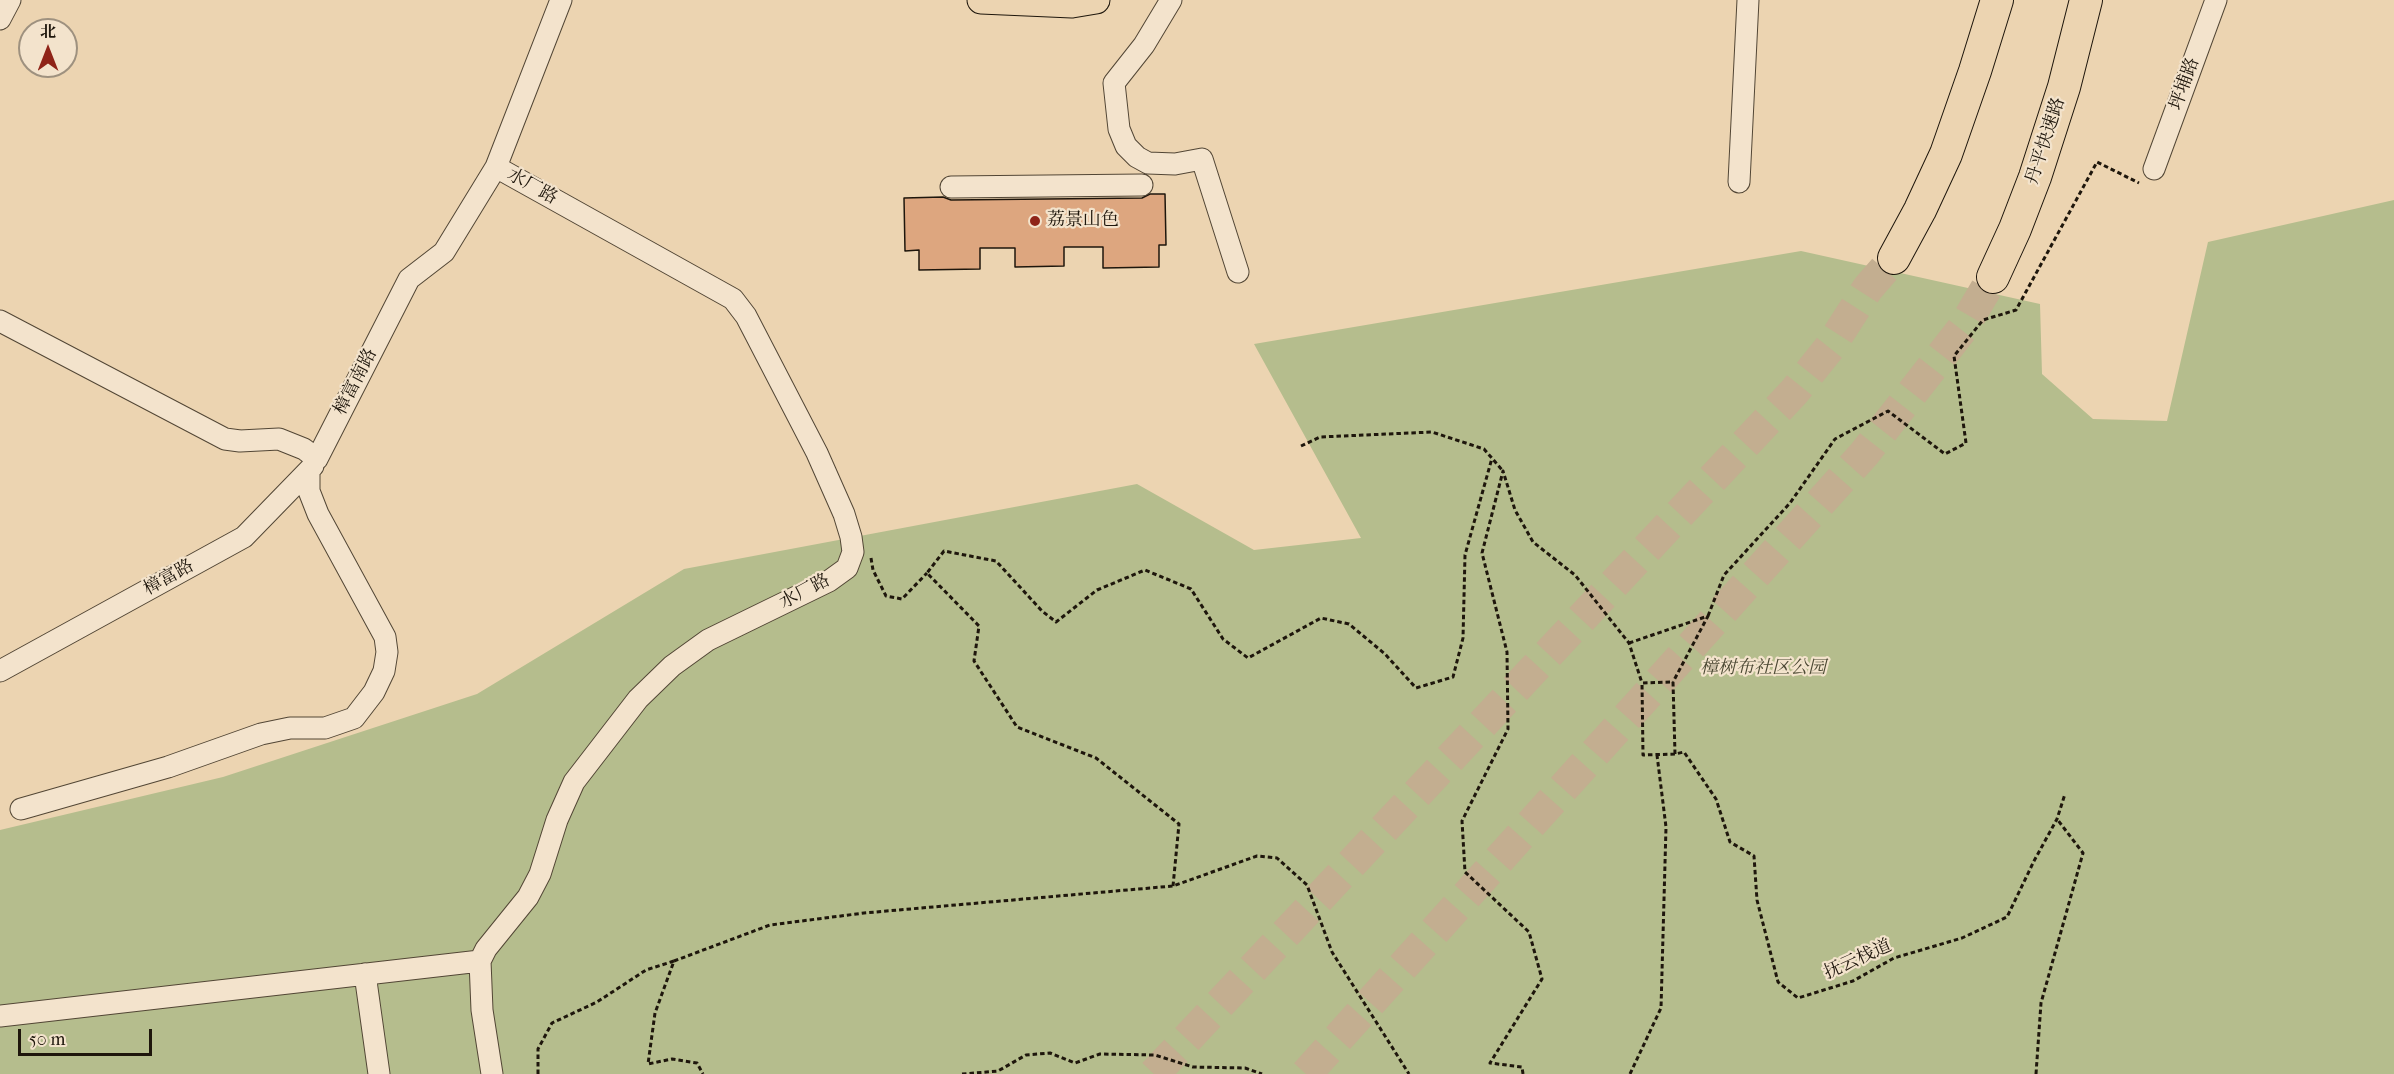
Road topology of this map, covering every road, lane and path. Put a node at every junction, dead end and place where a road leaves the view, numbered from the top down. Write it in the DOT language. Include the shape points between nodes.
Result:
graph roads {
  1 [pos="10,0"];
  2 [pos="561,0"];
  3 [pos="981,0"];
  4 [pos="1096,0"];
  5 [pos="1171,0"];
  6 [pos="1748,0"];
  7 [pos="1987,0"];
  8 [pos="1997,0"];
  9 [pos="2086,0"];
  10 [pos="2105,0"];
  11 [pos="2216,0"];
  12 [pos="0,19"];
  13 [pos="1975,71"];
  14 [pos="496,167"];
  15 [pos="2154,169"];
  16 [pos="2035,177"];
  17 [pos="1739,182"];
  18 [pos="1142,185"];
  19 [pos="951,187"];
  20 [pos="1894,258"];
  21 [pos="1238,272"];
  22 [pos="1993,277"];
  23 [pos="0,321"];
  24 [pos="1301,446"];
  25 [pos="1492,458"];
  26 [pos="313,466"];
  27 [pos="1503,471"];
  28 [pos="851,537"];
  29 [pos="927,573"];
  30 [pos="1708,616"];
  31 [pos="1629,643"];
  32 [pos="0,671"];
  33 [pos="1673,682"];
  34 [pos="1642,683"];
  35 [pos="1675,754"];
  36 [pos="1657,755"];
  37 [pos="2066,794"];
  38 [pos="21,808"];
  39 [pos="2057,819"];
  40 [pos="1173,886"];
  41 [pos="480,961"];
  42 [pos="674,961"];
  43 [pos="365,974"];
  44 [pos="0,1016"];
  45 [pos="379,1074"];
  46 [pos="492,1074"];
  47 [pos="538,1074"];
  48 [pos="703,1074"];
  49 [pos="962,1074"];
  50 [pos="1262,1074"];
  51 [pos="1409,1074"];
  52 [pos="1523,1074"];
  53 [pos="1630,1074"];
  54 [pos="2036,1074"];
  1 -- 12 [label="street"];
  2 -- 14 [label="street, 樟富南路"];
  3 -- 4 [label="main road"];
  5 -- 21 [label="street" via="1144,45 1114,83 1119,129 1126,146 1148,163 1202,159"];
  6 -- 17 [label="street"];
  7 -- 13 [label="highway"];
  8 -- 13 [label="highway"];
  9 -- 16 [label="highway, 丹平快速路"];
  10 -- 16 [label="highway" via="2077,89"];
  11 -- 15 [label="street, 坪埔路"];
  13 -- 20 [label="highway" via="1946,154"];
  14 -- 26 [label="street, 樟富南路" via="444,252 409,279"];
  14 -- 28 [label="street, 水厂路" via="733,299 751,325 812,443"];
  15 -- 30 [label="path" via="2147,186 2097,162 2016,309 1983,321 1954,356 1966,443 1945,454 1888,411 1834,439 1790,503 1724,575"];
  16 -- 22 [label="highway, 丹平快速路"];
  18 -- 19 [label="street"];
  23 -- 26 [label="street" via="225,439 279,439 304,449"];
  24 -- 25 [label="path" via="1320,437 1432,432 1484,449"];
  25 -- 27 [label="path"];
  25 -- 29 [label="path" via="1465,555 1463,638 1453,677 1416,688 1385,654 1349,624 1321,618 1248,658 1222,639 1191,589 1145,570 1097,590 1056,622 996,561 944,551"];
  26 -- 32 [label="street, 樟富路" via="244,537"];
  26 -- 38 [label="street" via="309,491 318,514 385,637 384,671 354,718 325,728 290,728 261,734 168,767"];
  27 -- 31 [label="path" via="1515,510 1533,542 1575,575"];
  27 -- 52 [label="path" via="1482,553 1507,652 1508,729 1462,821 1465,872 1529,932 1542,979 1490,1063 1522,1067"];
  28 -- 29 [label="path" via="868,537 873,570 886,596 902,600"];
  28 -- 41 [label="street, 水厂路" via="853,552 846,568 829,581 708,640 672,666 638,699 574,782 528,897"];
  29 -- 40 [label="path" via="980,626 974,662 1017,727 1096,758 1179,824"];
  30 -- 31 [label="path"];
  30 -- 33 [label="path"];
  31 -- 34 [label="path"];
  33 -- 34 [label="path"];
  33 -- 35 [label="path"];
  34 -- 36 [label="path" via="1644,755"];
  35 -- 36 [label="path"];
  35 -- 39 [label="path, 抚云栈道" via="1684,752 1716,799 1730,842 1754,856 1757,900 1778,982 1798,998 1853,981 1894,958 1962,938 2007,917"];
  36 -- 53 [label="path" via="1665,827 1661,1008"];
  37 -- 39 [label="path, 抚云栈道"];
  39 -- 54 [label="path" via="2083,853 2041,1003"];
  40 -- 42 [label="path" via="770,925"];
  40 -- 51 [label="path" via="1257,856 1277,858 1307,885 1332,952"];
  41 -- 43 [label="street"];
  41 -- 46 [label="street" via="482,1010"];
  42 -- 47 [label="path" via="646,970 597,1002 552,1023 538,1049"];
  42 -- 48 [label="path" via="655,1013 648,1064 672,1059 697,1063"];
  43 -- 44 [label="street"];
  43 -- 45 [label="street"];
  49 -- 50 [label="path" via="998,1071 1026,1055 1050,1053 1075,1063 1100,1054 1155,1056 1193,1067 1245,1068"];
}
